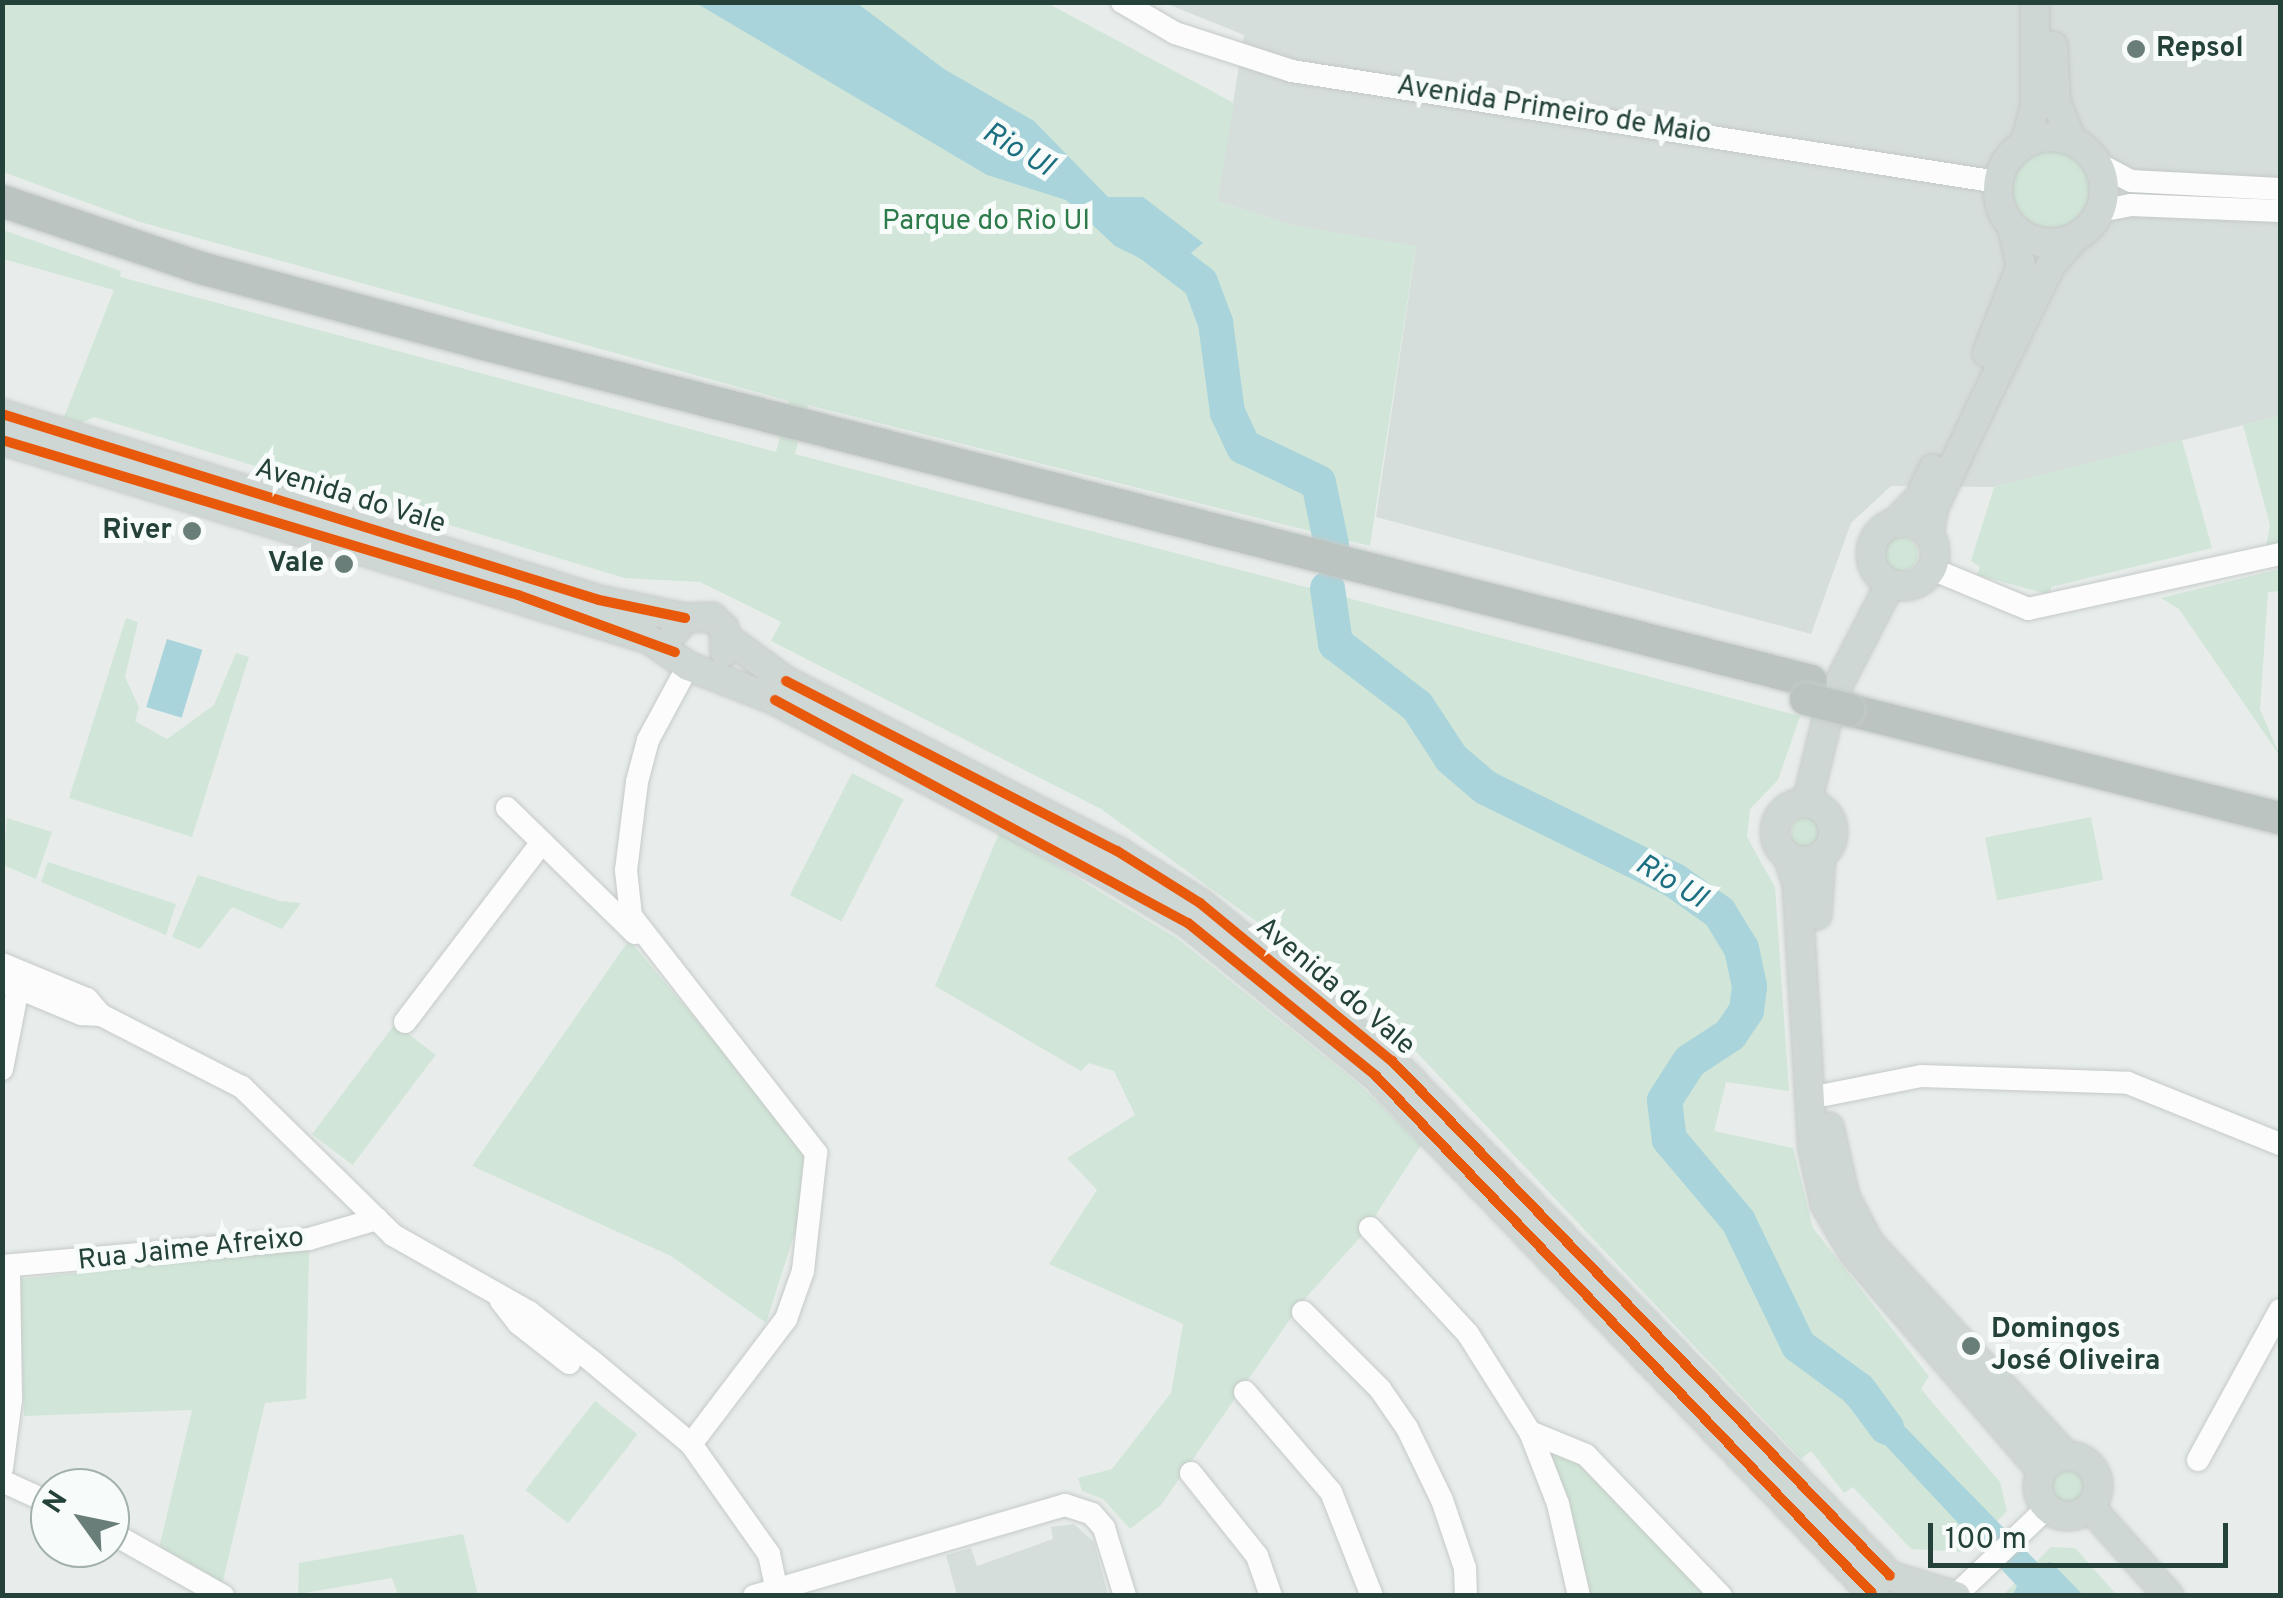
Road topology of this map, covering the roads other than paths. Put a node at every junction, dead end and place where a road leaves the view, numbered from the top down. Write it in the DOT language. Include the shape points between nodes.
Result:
graph roads {
  1 [pos="1122,2"];
  2 [pos="2035,2"];
  3 [pos="2052,2"];
  4 [pos="2072,141"];
  5 [pos="2025,144"];
  6 [pos="2096,162"];
  7 [pos="1998,182"];
  8 [pos="2280,189"];
  9 [pos="2,200"];
  10 [pos="2280,210"];
  11 [pos="2100,212"];
  12 [pos="2,217"];
  13 [pos="2012,228"];
  14 [pos="2076,237"];
  15 [pos="2,414"];
  16 [pos="2,440"];
  17 [pos="1895,523"];
  18 [pos="1929,534"];
  19 [pos="2280,554"];
  20 [pos="1932,569"];
  21 [pos="1890,584"];
  22 [pos="685,618"];
  23 [pos="727,638"];
  24 [pos="688,662"];
  25 [pos="1808,690"];
  26 [pos="1850,701"];
  27 [pos="1807,802"];
  28 [pos="2280,803"];
  29 [pos="507,808"];
  30 [pos="2280,818"];
  31 [pos="542,842"];
  32 [pos="1821,855"];
  33 [pos="1788,856"];
  34 [pos="647,939"];
  35 [pos="2,964"];
  36 [pos="10,984"];
  37 [pos="101,1015"];
  38 [pos="405,1022"];
  39 [pos="2,1069"];
  40 [pos="1825,1095"];
  41 [pos="2280,1144"];
  42 [pos="377,1219"];
  43 [pos="1370,1228"];
  44 [pos="6,1266"];
  45 [pos="501,1301"];
  46 [pos="2280,1310"];
  47 [pos="1302,1312"];
  48 [pos="1245,1392"];
  49 [pos="1530,1432"];
  50 [pos="691,1444"];
  51 [pos="2198,1460"];
  52 [pos="2054,1464"];
  53 [pos="2,1468"];
  54 [pos="1190,1473"];
  55 [pos="2,1481"];
  56 [pos="30,1494"];
  57 [pos="2090,1507"];
  58 [pos="2047,1508"];
  59 [pos="130,1543"];
  60 [pos="1916,1591"];
  61 [pos="772,1593"];
  62 [pos="1956,1595"];
  63 [pos="223,1596"];
  64 [pos="1125,1596"];
  65 [pos="1271,1596"];
  66 [pos="1372,1596"];
  67 [pos="1466,1596"];
  68 [pos="1579,1596"];
  69 [pos="1720,1596"];
  70 [pos="1875,1596"];
  71 [pos="2170,1596"];
  1 -- 7 [label="street, Avenida Primeiro de Maio" via="1175,33 1292,70"];
  2 -- 5 [label="main road" via="2035,107"];
  3 -- 4 [label="main road" via="2056,102"];
  4 -- 5 [label="main road"];
  4 -- 6 [label="main road"];
  5 -- 7 [label="main road"];
  6 -- 8 [label="street" via="2131,181"];
  6 -- 11 [label="main road" via="2104,194"];
  7 -- 13 [label="main road"];
  9 -- 25 [label="highway" via="201,268"];
  10 -- 11 [label="street" via="2131,204"];
  11 -- 14 [label="main road"];
  12 -- 25 [label="highway" via="196,282"];
  13 -- 14 [label="main road" via="2040,243"];
  13 -- 17 [label="main road" via="2021,266 2010,304 1920,497"];
  14 -- 18 [label="main road" via="2051,265 1989,390 1934,507"];
  15 -- 22 [label="main road, Avenida do Vale" via="599,600"];
  16 -- 24 [label="main road, Avenida do Vale" via="518,595"];
  17 -- 18 [label="main road"];
  17 -- 21 [label="main road" via="1878,533 1871,552 1875,571"];
  18 -- 20 [label="main road"];
  19 -- 20 [label="street" via="2028,609"];
  20 -- 21 [label="main road" via="1909,586"];
  21 -- 27 [label="main road" via="1833,694"];
  22 -- 23 [label="main road, Avenida do Vale" via="712,617"];
  22 -- 24 [label="main road" via="674,633"];
  23 -- 24 [label="main road" via="722,658"];
  23 -- 60 [label="main road, Avenida do Vale" via="786,681 1117,852 1200,903 1392,1060 1890,1576"];
  24 -- 34 [label="street" via="648,740 637,782 626,870 631,916"];
  24 -- 70 [label="main road, Avenida do Vale" via="775,700 1188,923 1376,1076"];
  25 -- 26 [label="highway"];
  26 -- 28 [label="highway"];
  26 -- 30 [label="highway"];
  27 -- 32 [label="main road" via="1832,824 1832,841"];
  27 -- 33 [label="main road" via="1790,806 1775,826"];
  29 -- 31 [label="street"];
  31 -- 34 [label="street"];
  31 -- 38 [label="street"];
  32 -- 33 [label="main road" via="1805,861"];
  32 -- 40 [label="main road" via="1816,881"];
  33 -- 52 [label="main road" via="1797,883 1813,1149 1825,1204 1853,1252"];
  34 -- 50 [label="street" via="816,1153 803,1271 786,1319"];
  35 -- 37 [label="street" via="86,999"];
  36 -- 37 [label="street" via="81,1014"];
  36 -- 39 [label="street"];
  37 -- 42 [label="street" via="242,1086"];
  40 -- 41 [label="street" via="1921,1076 2128,1084"];
  40 -- 52 [label="main road" via="1845,1197 1870,1243"];
  42 -- 44 [label="street, Rua Jaime Afreixo" via="309,1239"];
  42 -- 45 [label="street" via="402,1242"];
  43 -- 49 [label="street" via="1468,1334"];
  44 -- 53 [label="street" via="11,1400"];
  45 -- 50 [label="street" via="529,1312"];
  45 -- 61 [label="street" via="518,1324 684,1455"];
  46 -- 51 [label="street"];
  47 -- 67 [label="street" via="1380,1389 1407,1428 1442,1500 1465,1568"];
  48 -- 66 [label="street" via="1330,1492"];
  49 -- 68 [label="street" via="1558,1504"];
  49 -- 69 [label="street" via="1586,1455"];
  50 -- 61 [label="street" via="769,1554"];
  52 -- 57 [label="main road" via="2085,1461 2097,1478"];
  52 -- 58 [label="main road" via="2038,1490"];
  54 -- 65 [label="street" via="1257,1556"];
  55 -- 56 [label="street"];
  57 -- 58 [label="main road" via="2064,1516"];
  57 -- 71 [label="main road"];
  58 -- 62 [label="street"];
  59 -- 63 [label="street"];
  60 -- 62 [label="main road, Avenida do Vale"];
  61 -- 64 [label="street" via="1055,1507 1078,1507 1104,1528"];
}
